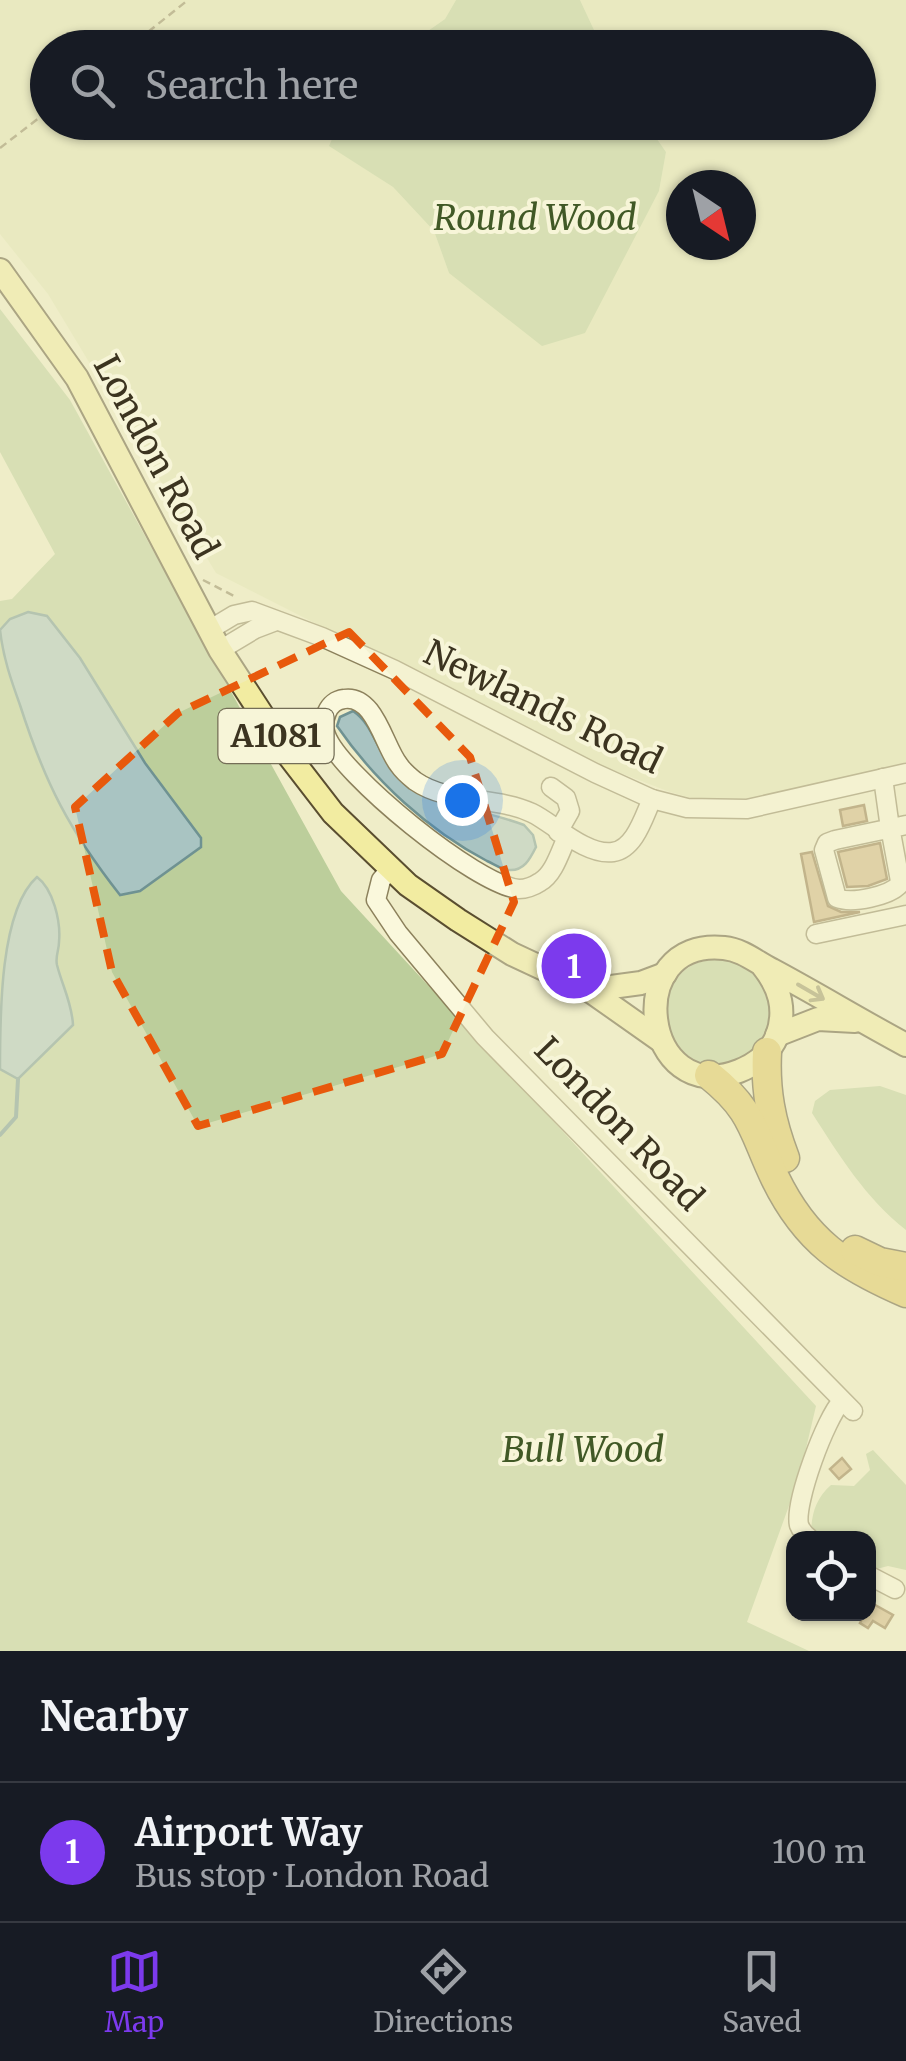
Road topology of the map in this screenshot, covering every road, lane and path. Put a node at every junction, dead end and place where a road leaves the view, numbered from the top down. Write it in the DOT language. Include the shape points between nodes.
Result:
graph roads {
  1 [pos="188,0"];
  2 [pos="150,30"];
  3 [pos="30,125"];
  4 [pos="0,148"];
  5 [pos="0,270"];
  6 [pos="195,572"];
  7 [pos="252,611"];
  8 [pos="276,621"];
  9 [pos="214,640"];
  10 [pos="906,772"];
  11 [pos="884,778"];
  12 [pos="551,788"];
  13 [pos="652,799"];
  14 [pos="898,826"];
  15 [pos="562,835"];
  16 [pos="391,868"];
  17 [pos="906,915"];
  18 [pos="816,934"];
  19 [pos="762,965"];
  20 [pos="665,974"];
  21 [pos="589,990"];
  22 [pos="860,1021"];
  23 [pos="660,1040"];
  24 [pos="772,1044"];
  25 [pos="906,1045"];
  26 [pos="709,1075"];
  27 [pos="906,1268"];
  28 [pos="906,1293"];
  29 [pos="804,1531"];
  30 [pos="876,1579"];
  31 [pos="895,1589"];
  1 -- 2 [label="path"];
  3 -- 4 [label="path"];
  5 -- 9 [label="main road, London Road / A1081" via="77,378"];
  6 -- 7 [label="path"];
  7 -- 8 [label="street, Newlands Road"];
  7 -- 9 [label="street" via="234,614"];
  8 -- 9 [label="street"];
  8 -- 13 [label="street, Newlands Road" via="395,670"];
  9 -- 16 [label="main road, London Road / A1081" via="309,784"];
  10 -- 11 [label="street, Newlands Road"];
  11 -- 13 [label="street, Newlands Road" via="748,809 687,808"];
  11 -- 14 [label="street"];
  12 -- 15 [label="street" via="566,798 570,811"];
  13 -- 15 [label="street" via="622,849 609,853"];
  14 -- 14 [label="street" via="898,889 837,898 825,846"];
  15 -- 15 [label="street" via="532,813 414,780 398,765 367,708 354,700 342,699 326,714 326,737 377,797 464,865 500,884 538,884 549,875"];
  16 -- 21 [label="main road, London Road / A1081" via="485,938"];
  16 -- 29 [label="street, London Road" via="376,900 429,972 847,1406 821,1434 800,1510"];
  17 -- 18 [label="street"];
  19 -- 20 [label="main road" via="735,950 704,949"];
  19 -- 22 [label="main road, one-way"];
  19 -- 24 [label="main road" via="781,1005"];
  20 -- 21 [label="main road, London Road"];
  20 -- 23 [label="main road" via="653,1006"];
  21 -- 23 [label="main road, London Road / A1081"];
  22 -- 24 [label="main road" via="818,1019"];
  22 -- 25 [label="main road"];
  23 -- 26 [label="main road" via="680,1064"];
  24 -- 26 [label="main road" via="751,1066"];
  24 -- 27 [label="highway" via="769,1110 794,1181 852,1249"];
  26 -- 28 [label="highway" via="749,1116 776,1179 815,1240"];
  30 -- 31 [label="street"];
}
